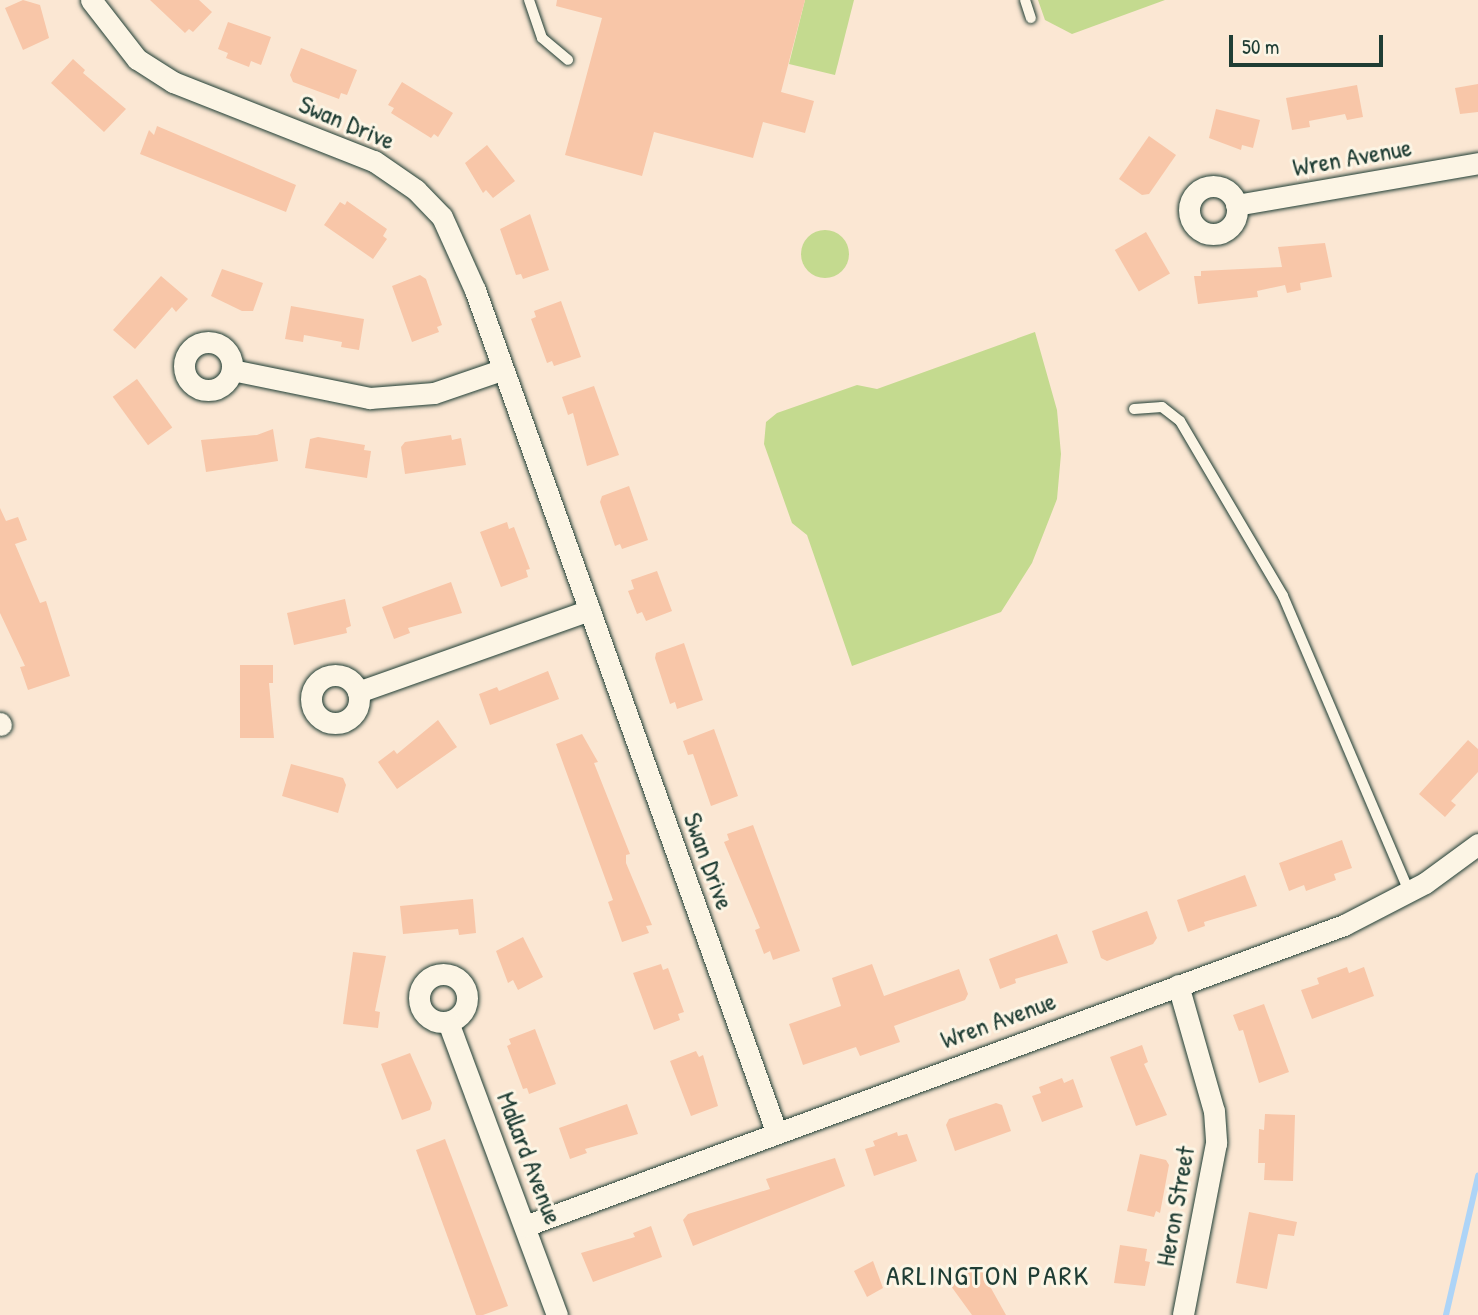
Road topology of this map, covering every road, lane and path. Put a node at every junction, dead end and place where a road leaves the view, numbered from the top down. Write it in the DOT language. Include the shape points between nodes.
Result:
graph roads {
  1 [pos="91,0"];
  2 [pos="528,0"];
  3 [pos="1026,0"];
  4 [pos="1031,18"];
  5 [pos="568,60"];
  6 [pos="1478,163"];
  7 [pos="1236,205"];
  8 [pos="232,370"];
  9 [pos="501,370"];
  10 [pos="1134,409"];
  11 [pos="590,610"];
  12 [pos="358,692"];
  13 [pos="1478,844"];
  14 [pos="1409,892"];
  15 [pos="1178,985"];
  16 [pos="448,1022"];
  17 [pos="776,1131"];
  18 [pos="526,1226"];
  19 [pos="557,1315"];
  20 [pos="1183,1315"];
  1 -- 9 [label="street, Swan Drive" via="137,59 173,82 355,152 416,190 442,217 458,246"];
  2 -- 5 [label="lane" via="542,38"];
  3 -- 4 [label="lane"];
  6 -- 7 [label="street, Wren Avenue"];
  8 -- 9 [label="street" via="370,398 434,393"];
  9 -- 11 [label="street, Swan Drive"];
  10 -- 14 [label="lane" via="1162,407 1180,421 1283,596"];
  11 -- 12 [label="street"];
  11 -- 17 [label="street, Swan Drive"];
  13 -- 14 [label="street, Wren Avenue"];
  14 -- 15 [label="street, Wren Avenue" via="1344,925"];
  15 -- 17 [label="street, Wren Avenue"];
  15 -- 20 [label="street, Heron Street" via="1214,1111 1216,1143"];
  16 -- 18 [label="street, Mallard Avenue"];
  17 -- 18 [label="street, Wren Avenue"];
  18 -- 19 [label="street, Mallard Avenue"];
}
